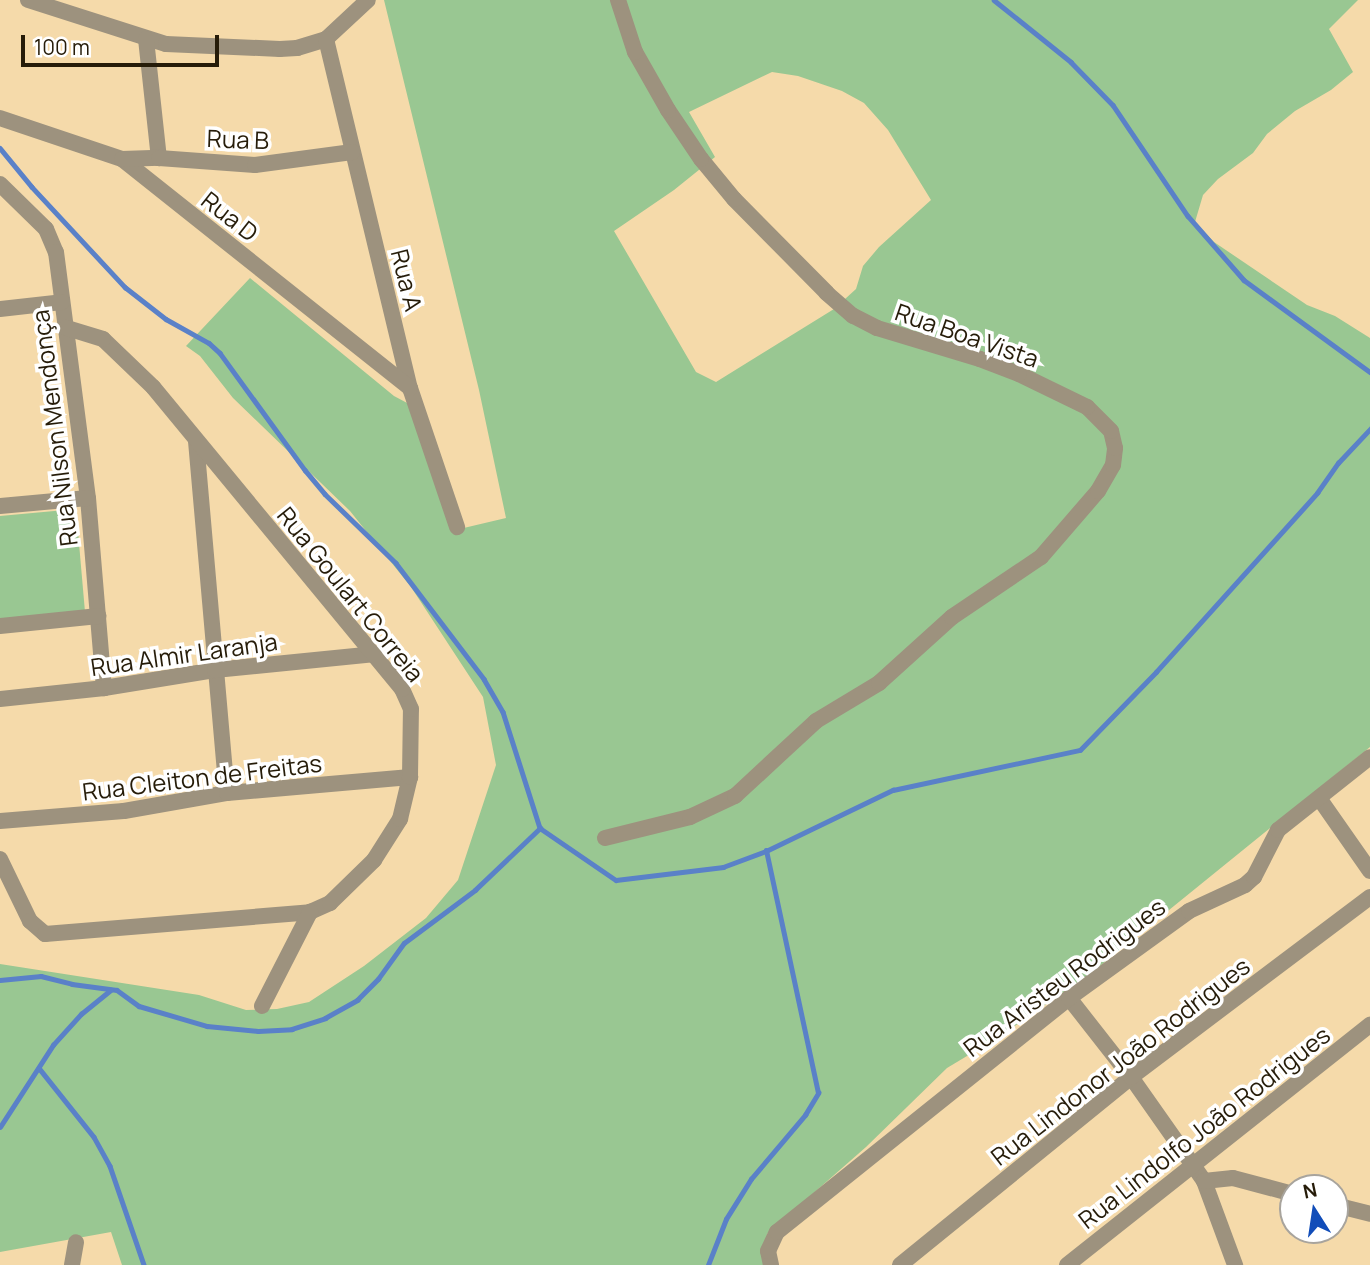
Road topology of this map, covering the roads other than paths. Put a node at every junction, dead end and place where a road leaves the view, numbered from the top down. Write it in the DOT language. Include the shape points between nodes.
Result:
graph roads {
  1 [pos="29,0"];
  2 [pos="368,0"];
  3 [pos="618,0"];
  4 [pos="146,39"];
  5 [pos="326,39"];
  6 [pos="0,118"];
  7 [pos="352,152"];
  8 [pos="159,158"];
  9 [pos="122,159"];
  10 [pos="0,184"];
  11 [pos="62,302"];
  12 [pos="0,309"];
  13 [pos="67,328"];
  14 [pos="410,388"];
  15 [pos="196,441"];
  16 [pos="88,498"];
  17 [pos="0,506"];
  18 [pos="457,527"];
  19 [pos="98,616"];
  20 [pos="0,626"];
  21 [pos="375,654"];
  22 [pos="215,670"];
  23 [pos="104,688"];
  24 [pos="0,699"];
  25 [pos="1370,757"];
  26 [pos="410,777"];
  27 [pos="226,793"];
  28 [pos="1319,798"];
  29 [pos="0,821"];
  30 [pos="605,838"];
  31 [pos="0,859"];
  32 [pos="1370,871"];
  33 [pos="1370,897"];
  34 [pos="310,912"];
  35 [pos="1069,998"];
  36 [pos="262,1006"];
  37 [pos="1370,1025"];
  38 [pos="1131,1077"];
  39 [pos="1193,1164"];
  40 [pos="1205,1181"];
  41 [pos="1279,1190"];
  42 [pos="1349,1209"];
  43 [pos="1370,1214"];
  44 [pos="76,1242"];
  45 [pos="72,1265"];
  46 [pos="771,1265"];
  47 [pos="900,1265"];
  48 [pos="1067,1265"];
  49 [pos="1235,1265"];
  1 -- 4 [label="street"];
  2 -- 5 [label="street"];
  3 -- 30 [label="street, Rua Boa Vista" via="635,52 701,159 827,293 853,316 877,328 980,359 1087,407 1111,431 1115,448 1113,464 1098,491 1041,557 952,617 879,683 816,721 735,796 690,817"];
  4 -- 5 [label="street" via="280,49"];
  4 -- 8 [label="street"];
  5 -- 7 [label="street, Rua A"];
  6 -- 9 [label="street, Rua D"];
  7 -- 8 [label="street, Rua B" via="255,165"];
  7 -- 14 [label="street, Rua A"];
  8 -- 9 [label="street, Rua B"];
  9 -- 14 [label="street, Rua D"];
  10 -- 11 [label="street, Rua Nilson Mendonça" via="53,240"];
  11 -- 12 [label="street"];
  11 -- 13 [label="street, Rua Nilson Mendonça"];
  13 -- 15 [label="street, Rua Goulart Correia" via="108,344 153,387"];
  13 -- 16 [label="street, Rua Nilson Mendonça"];
  14 -- 18 [label="street, Rua A"];
  15 -- 21 [label="street, Rua Goulart Correia"];
  15 -- 22 [label="street"];
  16 -- 17 [label="street"];
  16 -- 19 [label="street, Rua Nilson Mendonça"];
  19 -- 20 [label="street"];
  19 -- 23 [label="street, Rua Nilson Mendonça"];
  21 -- 22 [label="street, Rua Almir Laranja"];
  21 -- 26 [label="street, Rua Goulart Correia" via="411,709"];
  22 -- 23 [label="street, Rua Almir Laranja"];
  22 -- 27 [label="street"];
  23 -- 24 [label="street, Rua Almir Laranja"];
  25 -- 28 [label="street, Rua Aristeu Rodrigues"];
  26 -- 27 [label="street, Rua Cleiton de Freitas"];
  26 -- 34 [label="street, Rua Goulart Correia" via="400,819 374,860 330,902"];
  27 -- 29 [label="street, Rua Cleiton de Freitas" via="124,811"];
  28 -- 32 [label="street"];
  28 -- 35 [label="street, Rua Aristeu Rodrigues" via="1278,830 1254,877 1245,885 1189,911"];
  31 -- 34 [label="street, Rua Goulart Correia" via="39,932 58,935"];
  33 -- 38 [label="street, Rua Lindonor João Rodrigues"];
  34 -- 36 [label="street"];
  35 -- 38 [label="street"];
  35 -- 46 [label="street, Rua Aristeu Rodrigues" via="777,1232 768,1251"];
  37 -- 39 [label="street, Rua Lindolfo João Rodrigues"];
  38 -- 39 [label="street"];
  38 -- 47 [label="street, Rua Lindonor João Rodrigues"];
  39 -- 40 [label="street"];
  39 -- 48 [label="street, Rua Lindolfo João Rodrigues"];
  40 -- 41 [label="street" via="1233,1178"];
  40 -- 49 [label="street"];
  42 -- 43 [label="street"];
  44 -- 45 [label="street"];
}
